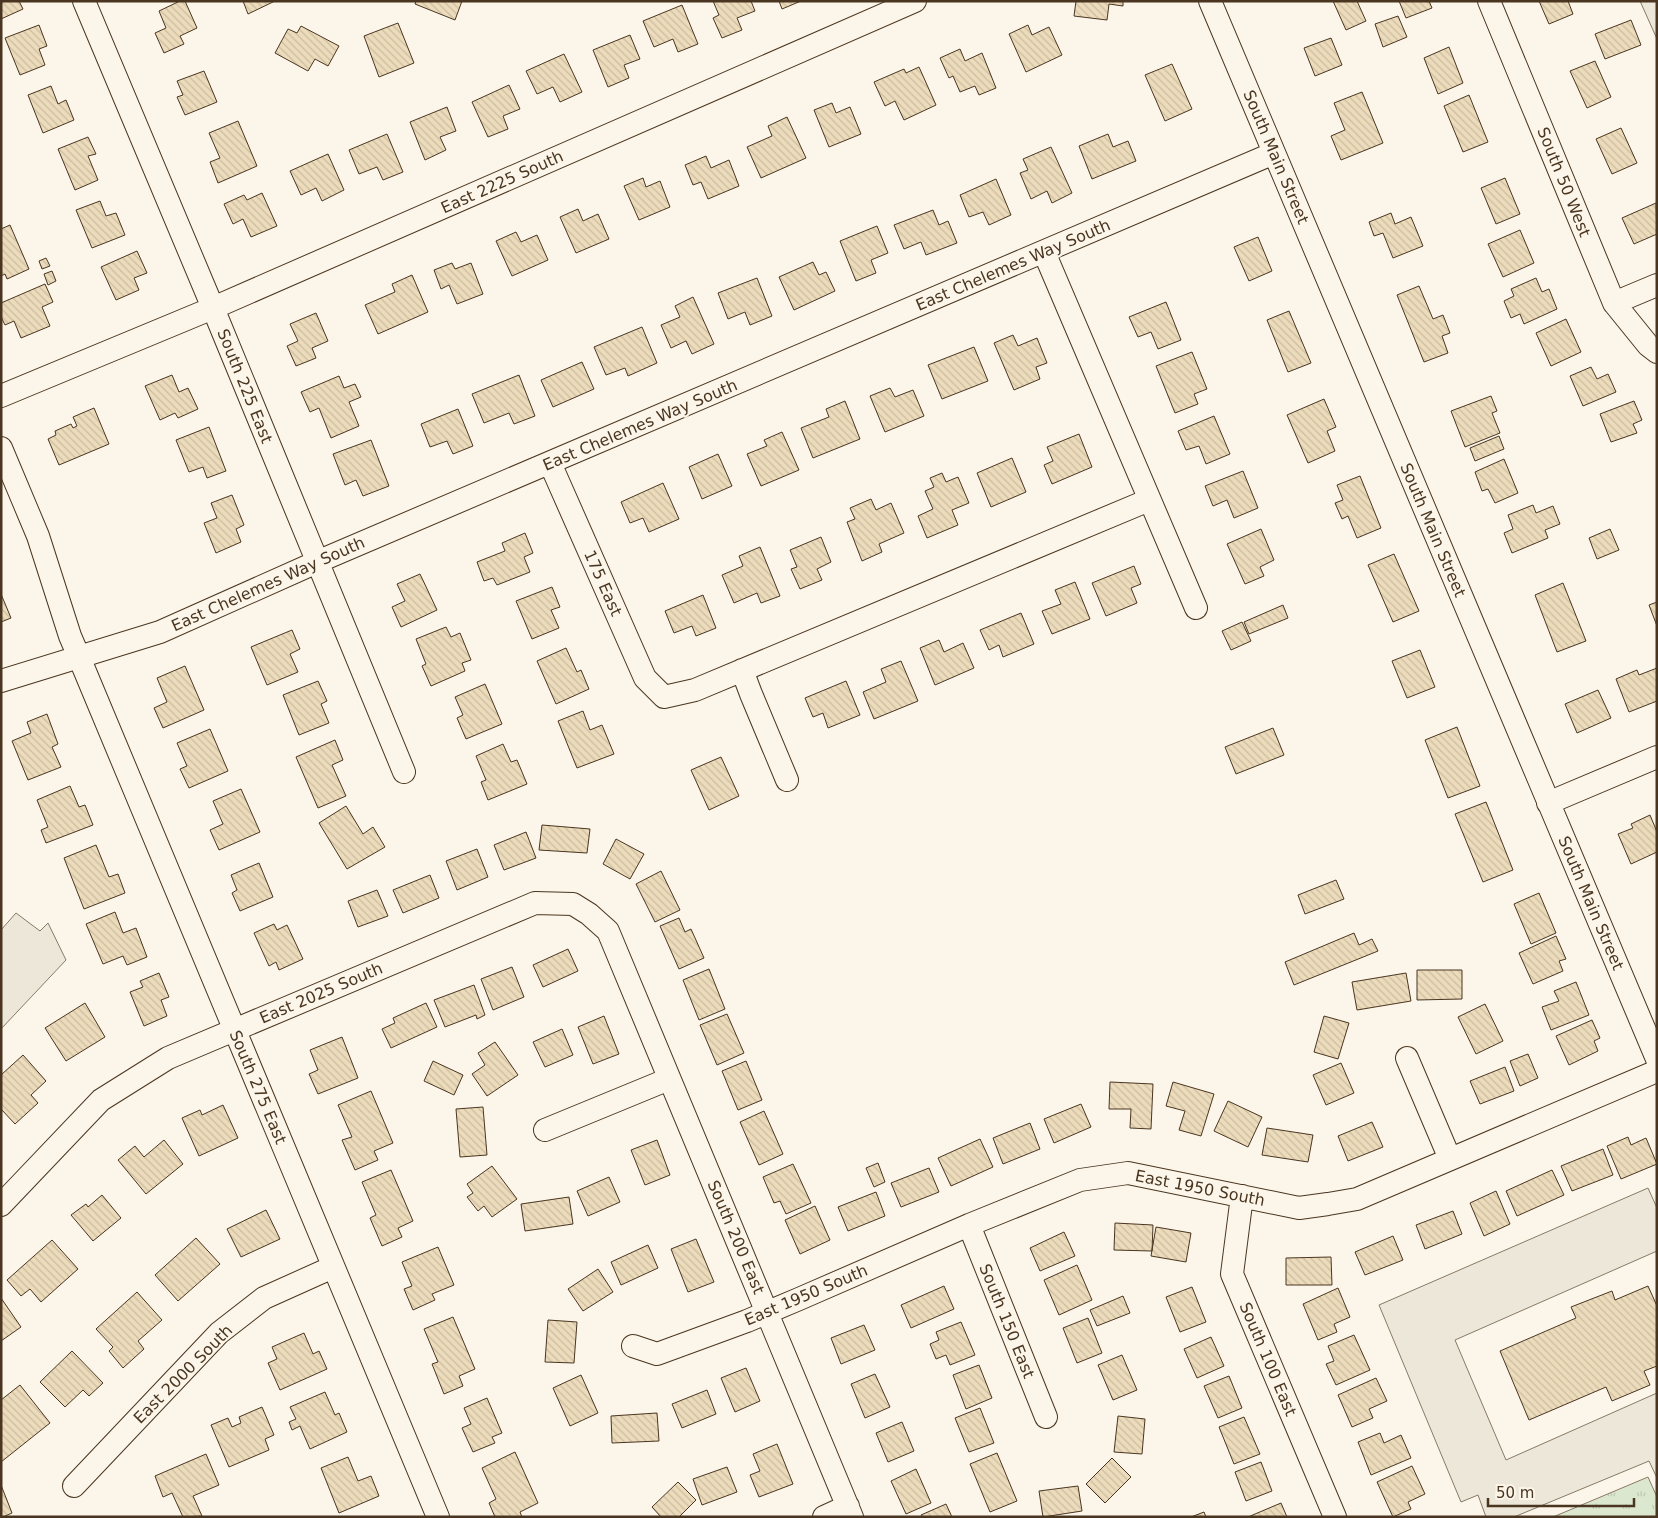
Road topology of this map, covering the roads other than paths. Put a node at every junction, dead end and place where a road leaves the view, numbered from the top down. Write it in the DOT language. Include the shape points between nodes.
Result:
graph roads {
  1 [pos="84,1"];
  2 [pos="916,1"];
  3 [pos="1489,1"];
  4 [pos="1217,4"];
  5 [pos="1274,153"];
  6 [pos="1044,252"];
  7 [pos="1657,285"];
  8 [pos="1614,303"];
  9 [pos="213,308"];
  10 [pos="1657,352"];
  11 [pos="1,396"];
  12 [pos="1,448"];
  13 [pos="550,463"];
  14 [pos="1149,500"];
  15 [pos="317,562"];
  16 [pos="1196,608"];
  17 [pos="78,657"];
  18 [pos="742,670"];
  19 [pos="1,681"];
  20 [pos="1657,757"];
  21 [pos="404,772"];
  22 [pos="787,780"];
  23 [pos="1548,803"];
  24 [pos="573,904"];
  25 [pos="234,1030"];
  26 [pos="1407,1058"];
  27 [pos="1657,1059"];
  28 [pos="1657,1071"];
  29 [pos="669,1079"];
  30 [pos="545,1130"];
  31 [pos="1450,1159"];
  32 [pos="1242,1196"];
  33 [pos="1,1204"];
  34 [pos="969,1225"];
  35 [pos="333,1266"];
  36 [pos="768,1313"];
  37 [pos="633,1346"];
  38 [pos="1046,1417"];
  39 [pos="74,1486"];
  40 [pos="850,1511"];
  41 [pos="438,1517"];
  42 [pos="824,1517"];
  43 [pos="1335,1517"];
  1 -- 9 [label="street, South 225 East"];
  2 -- 9 [label="street, East 2225 South"];
  3 -- 8 [label="street, South 50 West"];
  4 -- 5 [label="street, South Main Street"];
  5 -- 6 [label="street, East Chelemes Way South"];
  5 -- 23 [label="street, South Main Street"];
  6 -- 13 [label="street, East Chelemes Way South"];
  6 -- 14 [label="street"];
  7 -- 8 [label="street"];
  8 -- 10 [label="street, South 50 West"];
  9 -- 11 [label="street, East 2225 South"];
  9 -- 15 [label="street, South 225 East"];
  12 -- 17 [label="street, South 275 East" via="38,536"];
  13 -- 15 [label="street, East Chelemes Way South"];
  13 -- 18 [label="street, 175 East" via="644,678 664,697 695,690"];
  14 -- 16 [label="street"];
  14 -- 18 [label="street"];
  15 -- 17 [label="street, East Chelemes Way South" via="160,632"];
  15 -- 21 [label="street, South 225 East"];
  17 -- 19 [label="street, East Chelemes Way South"];
  17 -- 25 [label="street, South 275 East"];
  18 -- 22 [label="street"];
  20 -- 23 [label="street"];
  23 -- 27 [label="street, South Main Street"];
  24 -- 25 [label="street, East 2025 South" via="536,903"];
  24 -- 29 [label="street, South 200 East" via="608,931"];
  25 -- 33 [label="street, East 2025 South" via="168,1058 101,1100"];
  25 -- 35 [label="street, South 275 East"];
  26 -- 31 [label="street"];
  28 -- 31 [label="street, East 1950 South"];
  29 -- 30 [label="street"];
  29 -- 36 [label="street, South 200 East"];
  31 -- 32 [label="street, East 1950 South" via="1357,1199 1299,1208"];
  32 -- 34 [label="street, East 1950 South" via="1128,1173 1080,1180"];
  32 -- 43 [label="street, South 100 East" via="1232,1274"];
  34 -- 36 [label="street, East 1950 South"];
  34 -- 38 [label="street, South 150 East"];
  35 -- 39 [label="street, East 2000 South" via="264,1298 219,1333"];
  35 -- 41 [label="street, South 275 East"];
  36 -- 37 [label="street, East 1950 South" via="657,1354"];
  36 -- 40 [label="street, South 200 East"];
  40 -- 42 [label="street, South 200 East"];
}
